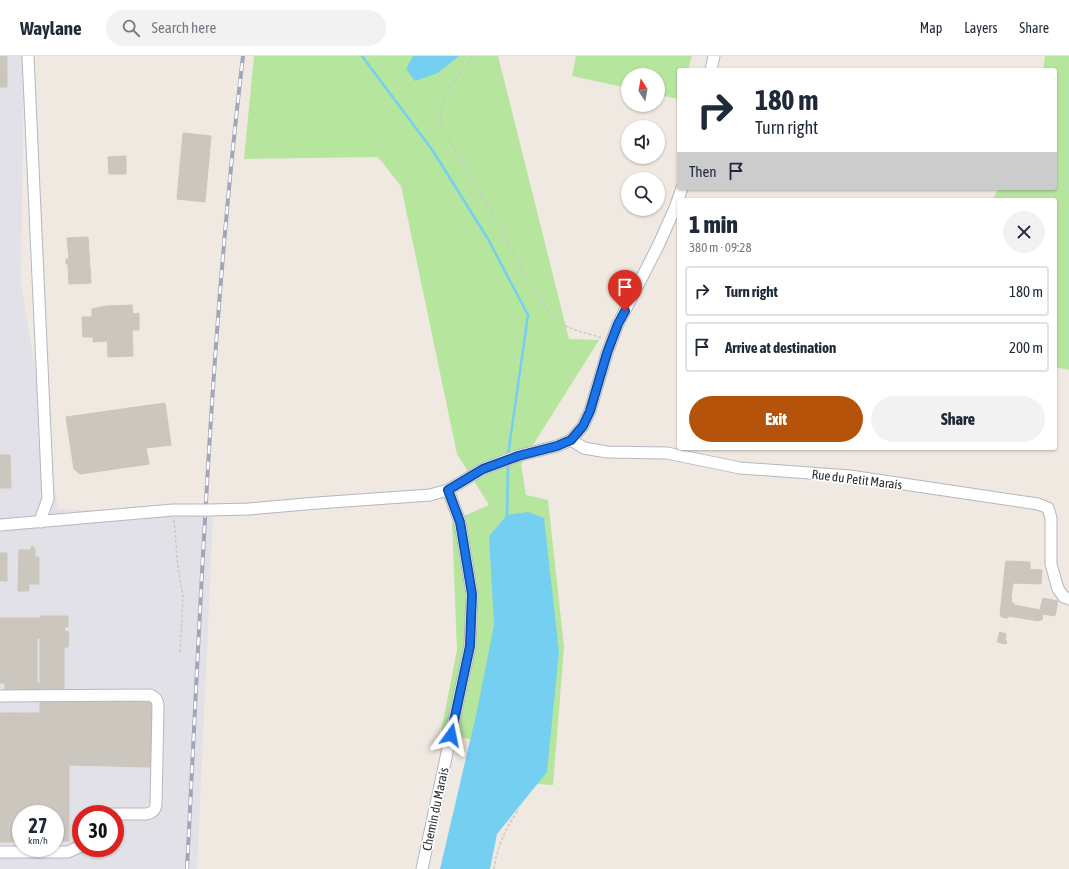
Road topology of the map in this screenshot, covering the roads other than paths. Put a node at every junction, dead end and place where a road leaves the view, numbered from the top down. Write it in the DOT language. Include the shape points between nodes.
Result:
graph roads {
  1 [pos="28,56"];
  2 [pos="677,202"];
  3 [pos="571,440"];
  4 [pos="448,490"];
  5 [pos="41,522"];
  6 [pos="0,525"];
  7 [pos="1069,599"];
  8 [pos="0,696"];
  9 [pos="124,814"];
  10 [pos="72,850"];
  11 [pos="0,852"];
  12 [pos="422,869"];
  1 -- 5 [label="street" via="48,499"];
  2 -- 3 [label="street" via="618,324 590,411 583,426"];
  3 -- 4 [label="street" via="483,469"];
  3 -- 7 [label="street, Rue du Petit Marais" via="584,448 607,452 667,453 740,468 850,476 1038,504 1048,508 1051,518 1051,564 1058,589"];
  4 -- 5 [label="street, bridge" via="430,495 249,509 173,510"];
  4 -- 12 [label="street, Chemin du Marais" via="460,522 472,594 470,646"];
  5 -- 6 [label="street"];
  8 -- 9 [label="street" via="155,697 158,701 155,810 146,814"];
  10 -- 11 [label="street"];
}
